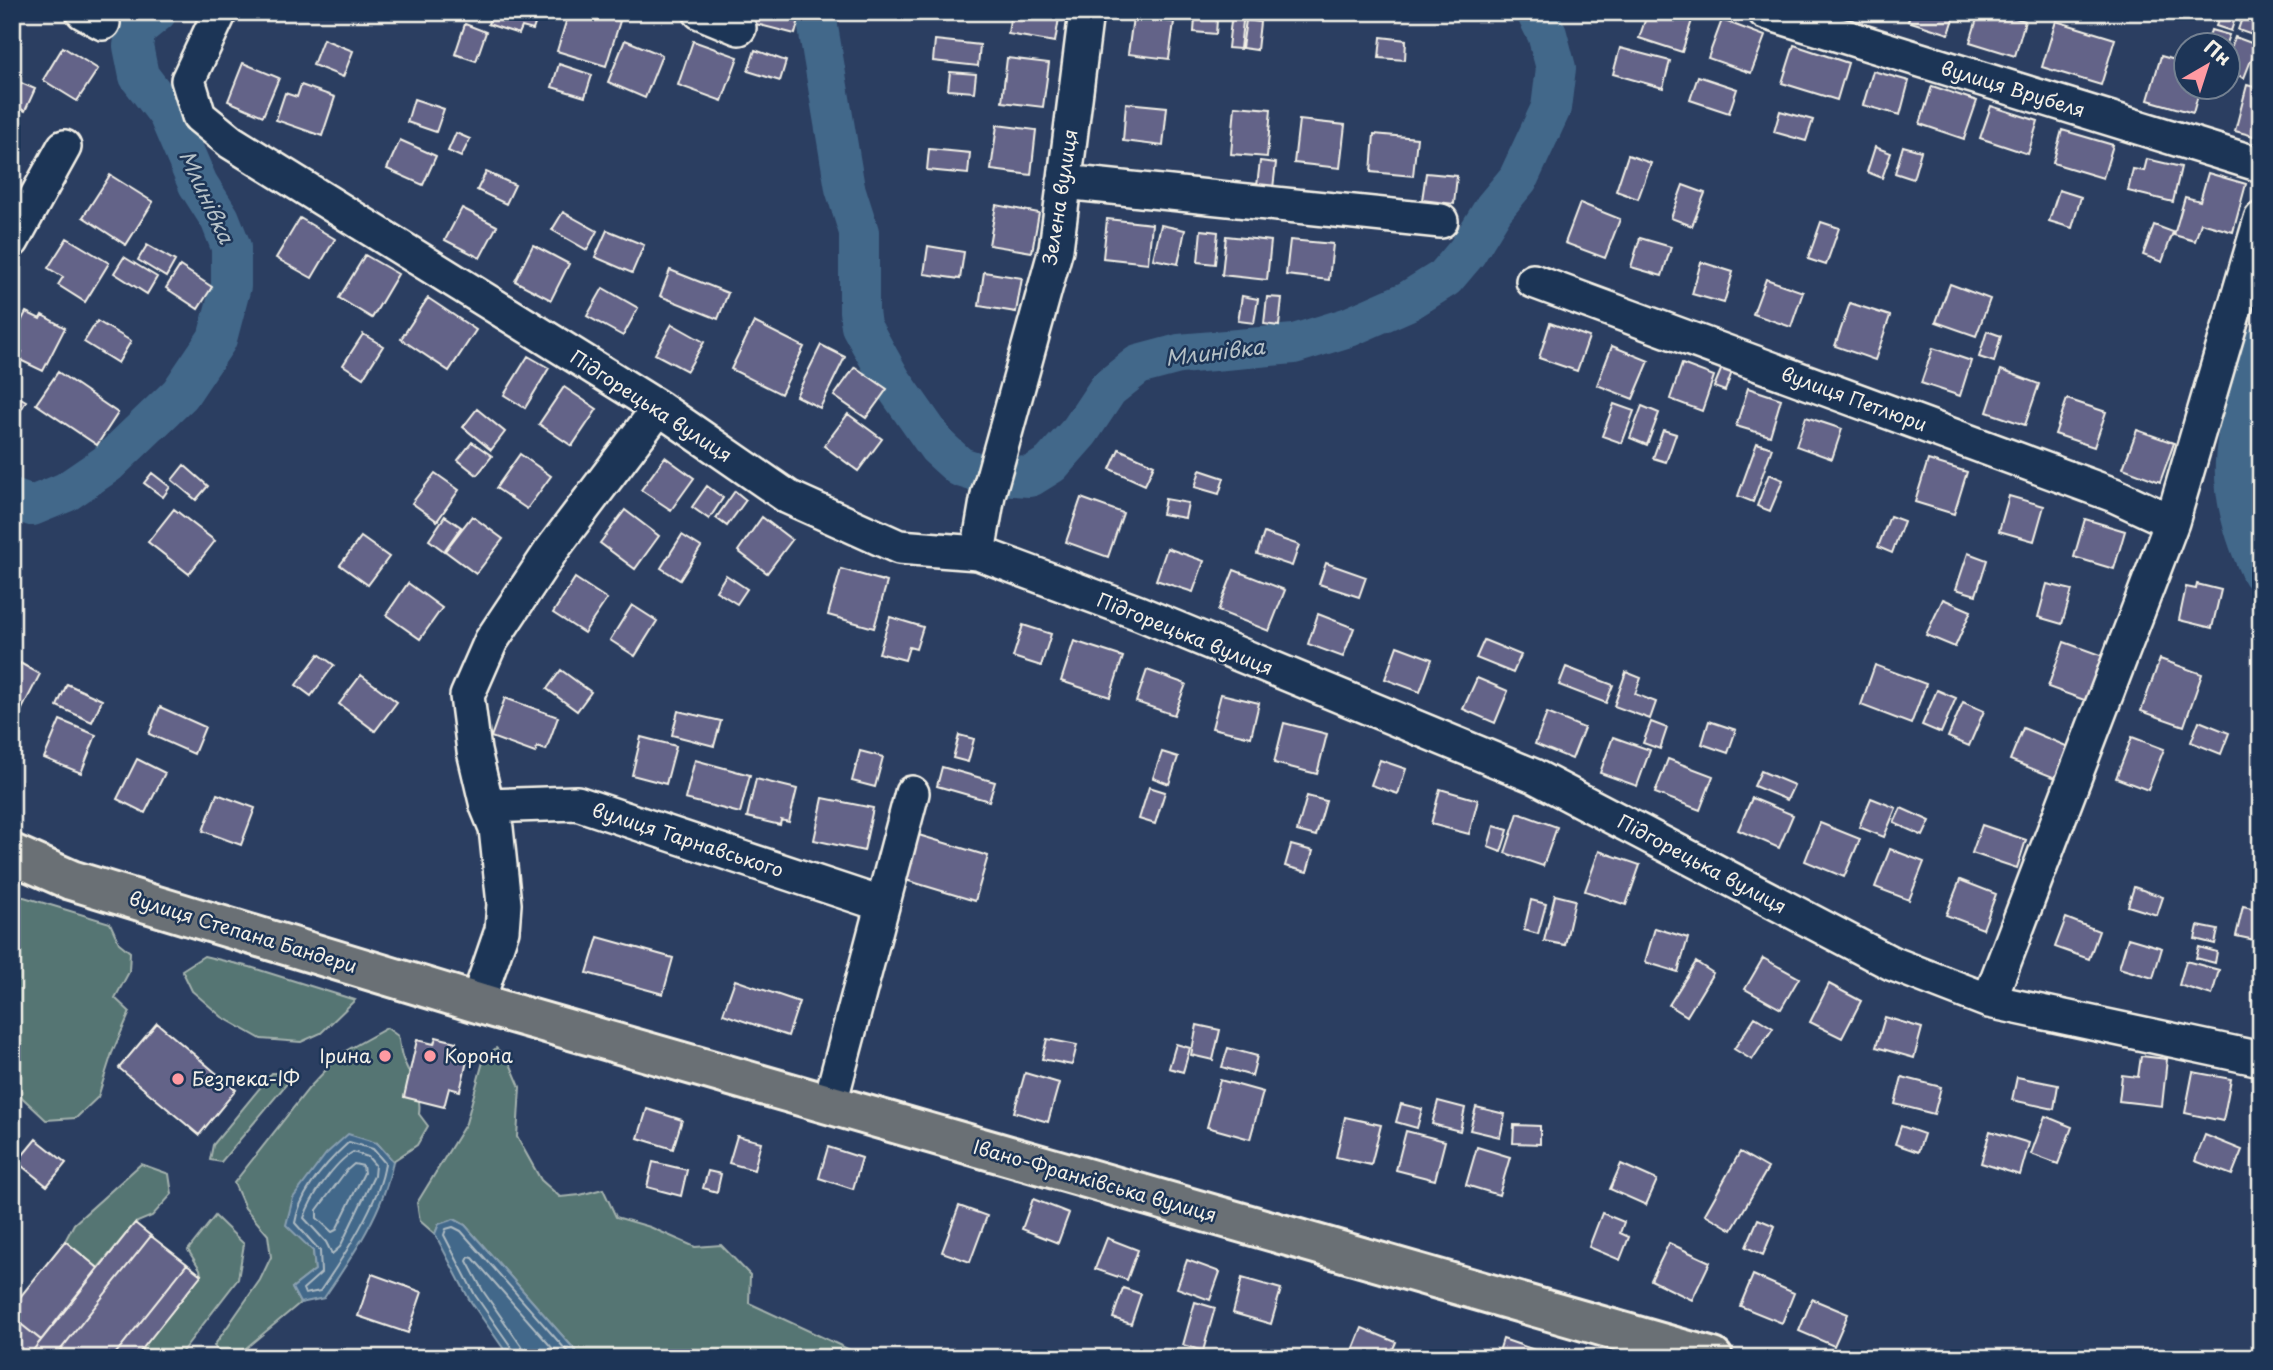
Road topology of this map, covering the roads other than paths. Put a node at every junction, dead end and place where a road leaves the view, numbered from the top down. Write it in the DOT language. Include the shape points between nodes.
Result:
graph roads {
  1 [pos="220,12"];
  2 [pos="700,12"];
  3 [pos="1086,12"];
  4 [pos="1765,12"];
  5 [pos="739,28"];
  6 [pos="64,147"];
  7 [pos="2261,165"];
  8 [pos="1064,182"];
  9 [pos="2261,219"];
  10 [pos="1441,221"];
  11 [pos="12,241"];
  12 [pos="1533,281"];
  13 [pos="659,408"];
  14 [pos="2172,522"];
  15 [pos="978,553"];
  16 [pos="912,793"];
  17 [pos="487,806"];
  18 [pos="12,854"];
  19 [pos="881,904"];
  20 [pos="1989,1001"];
  21 [pos="477,1003"];
  22 [pos="2261,1059"];
  23 [pos="830,1103"];
  24 [pos="1713,1358"];
  1 -- 13 [label="street, Підгорецька вулиця" via="188,80 199,116 231,142"];
  2 -- 5 [label="street"];
  3 -- 8 [label="street, Зелена вулиця"];
  4 -- 7 [label="street, вулиця Врубеля"];
  6 -- 11 [label="street"];
  8 -- 10 [label="street"];
  8 -- 15 [label="street, Зелена вулиця" via="1056,249 988,495"];
  9 -- 14 [label="street"];
  12 -- 14 [label="street, вулиця Петлюри" via="2114,495"];
  13 -- 15 [label="street, Підгорецька вулиця" via="788,497 849,525 899,547"];
  13 -- 17 [label="street" via="551,551 491,641 467,696"];
  14 -- 20 [label="street"];
  15 -- 20 [label="street, Підгорецька вулиця" via="1139,613 1534,776 1891,963"];
  16 -- 19 [label="street"];
  17 -- 19 [label="street, вулиця Тарнавського" via="577,803"];
  17 -- 21 [label="street" via="496,828 505,904 502,930"];
  18 -- 21 [label="main road, вулиця Степана Бандери" via="71,880"];
  19 -- 23 [label="street"];
  20 -- 22 [label="street, Підгорецька вулиця"];
  21 -- 23 [label="main road, Івано-Франківська вулиця"];
  23 -- 24 [label="main road, Івано-Франківська вулиця"];
}
